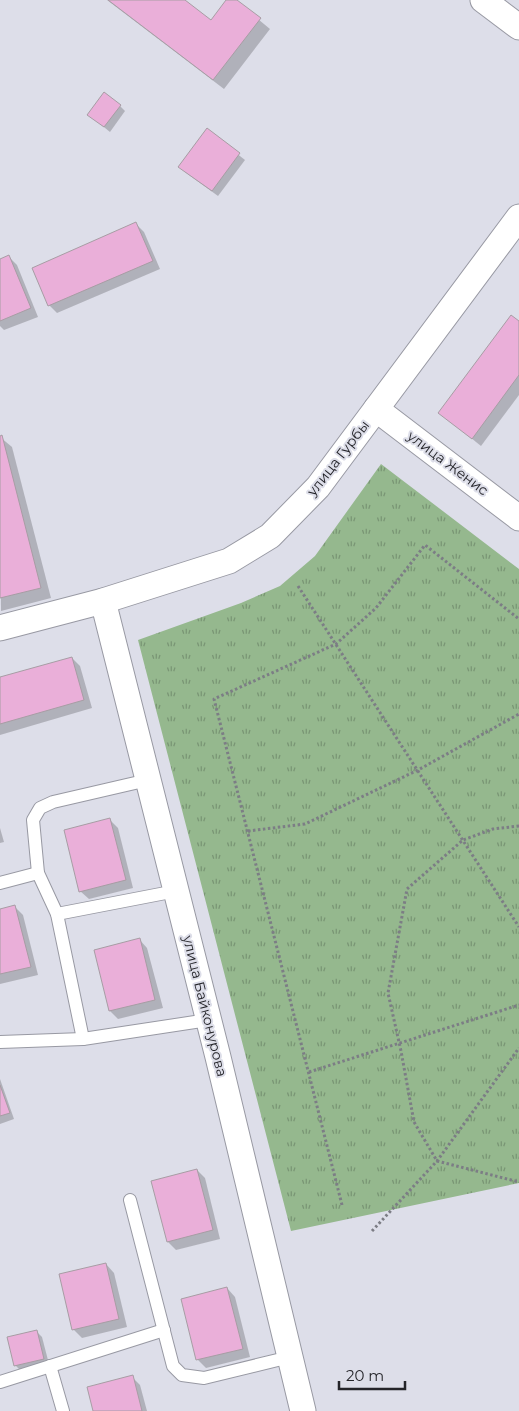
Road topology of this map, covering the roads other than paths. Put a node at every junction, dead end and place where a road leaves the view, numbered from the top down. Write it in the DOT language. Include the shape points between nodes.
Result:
graph roads {
  1 [pos="483,0"];
  2 [pos="519,27"];
  3 [pos="519,217"];
  4 [pos="376,409"];
  5 [pos="519,518"];
  6 [pos="103,601"];
  7 [pos="0,628"];
  8 [pos="148,780"];
  9 [pos="38,873"];
  10 [pos="0,883"];
  11 [pos="176,891"];
  12 [pos="57,914"];
  13 [pos="208,1020"];
  14 [pos="83,1038"];
  15 [pos="0,1042"];
  16 [pos="130,1200"];
  17 [pos="164,1330"];
  18 [pos="290,1357"];
  19 [pos="50,1366"];
  20 [pos="0,1382"];
  21 [pos="63,1411"];
  22 [pos="303,1411"];
  1 -- 2 [label="street"];
  3 -- 4 [label="street, улица Гурбы"];
  4 -- 5 [label="street, улица Женис"];
  4 -- 6 [label="street, улица Гурбы" via="318,487 270,536 230,561"];
  6 -- 7 [label="street, улица Гурбы"];
  6 -- 8 [label="street, улица Байконурова"];
  8 -- 9 [label="lane" via="53,802 40,808 33,820"];
  8 -- 11 [label="street, улица Байконурова"];
  9 -- 10 [label="lane"];
  9 -- 12 [label="lane"];
  11 -- 12 [label="lane"];
  11 -- 13 [label="street, улица Байконурова"];
  12 -- 14 [label="lane"];
  13 -- 14 [label="lane"];
  13 -- 18 [label="street, улица Байконурова"];
  14 -- 15 [label="lane"];
  16 -- 17 [label="lane"];
  17 -- 18 [label="lane" via="174,1366 182,1375 193,1378"];
  17 -- 19 [label="lane"];
  18 -- 22 [label="street, улица Байконурова"];
  19 -- 20 [label="lane"];
  19 -- 21 [label="lane"];
}
